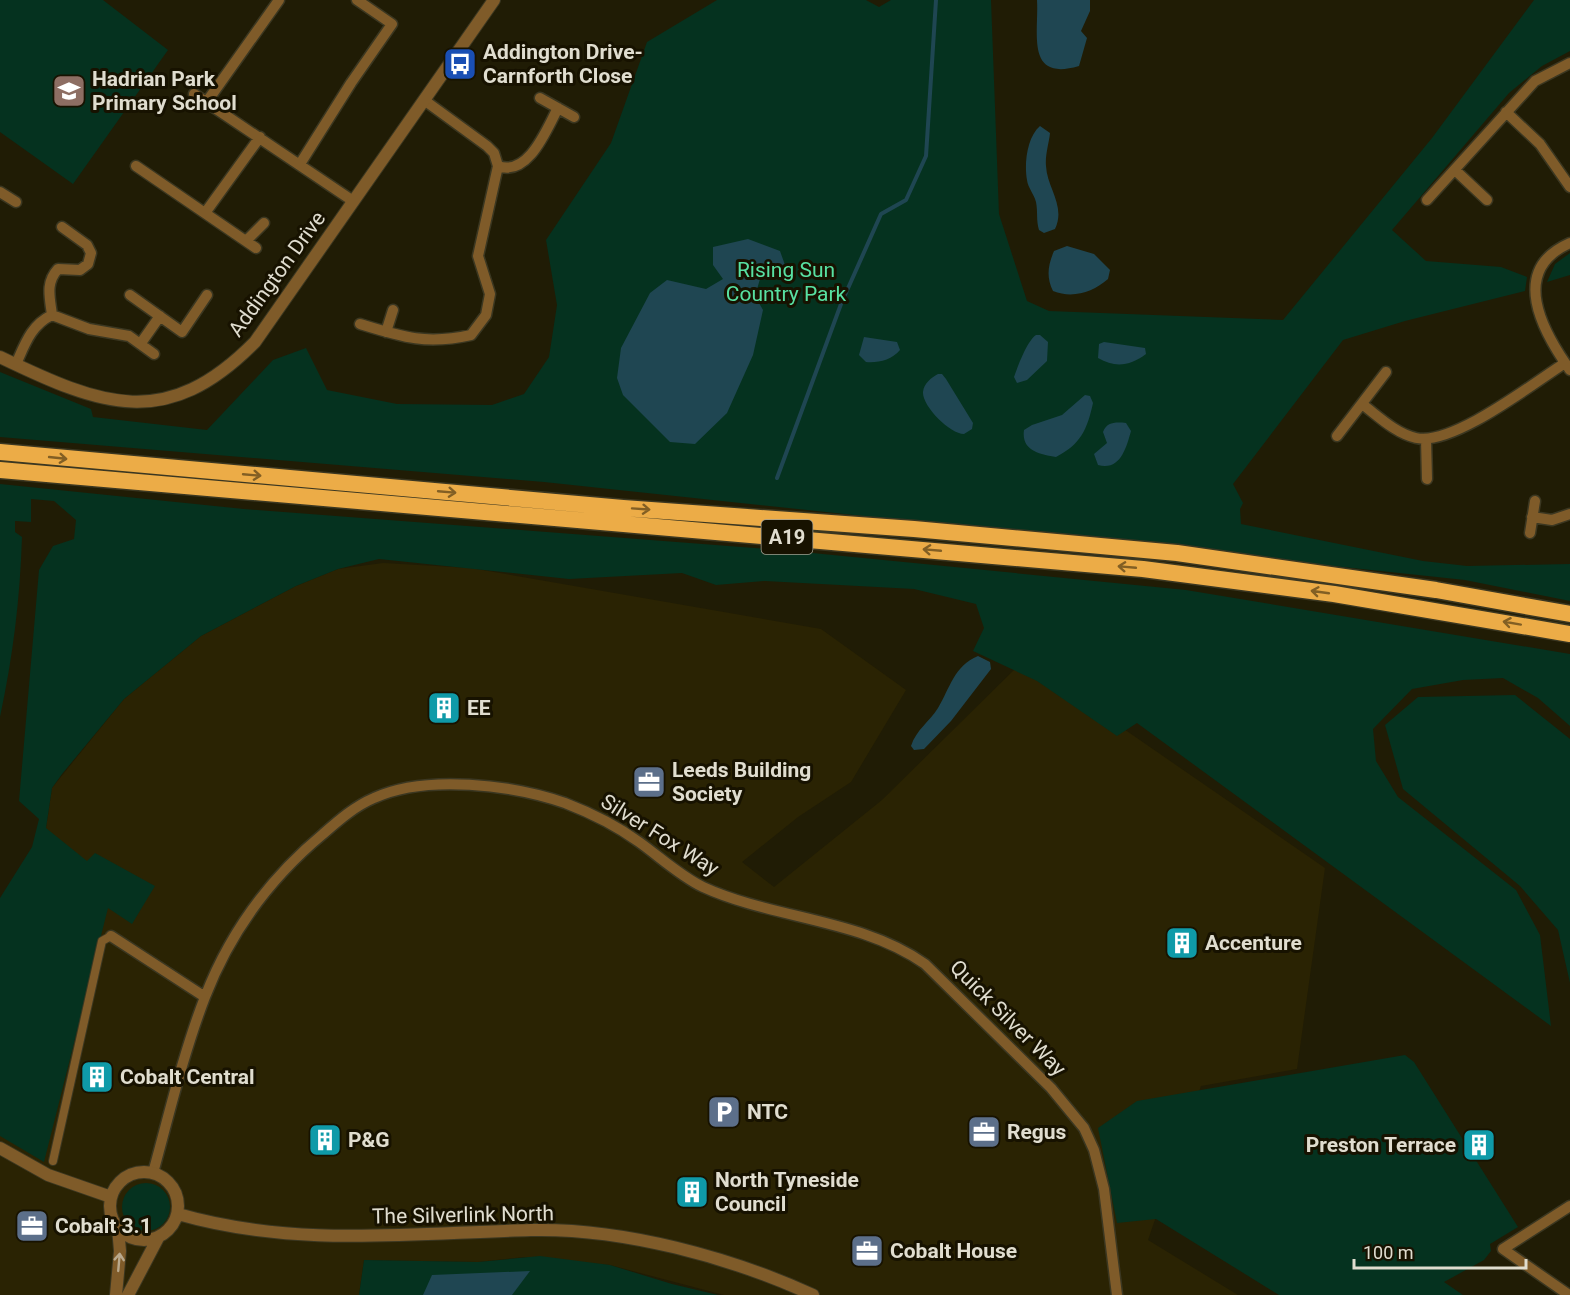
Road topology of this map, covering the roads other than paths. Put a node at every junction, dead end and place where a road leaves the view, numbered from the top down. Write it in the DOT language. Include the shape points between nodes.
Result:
graph roads {
  1 [pos="279,0"];
  2 [pos="357,0"];
  3 [pos="494,0"];
  4 [pos="1570,63"];
  5 [pos="194,94"];
  6 [pos="540,98"];
  7 [pos="424,100"];
  8 [pos="206,103"];
  9 [pos="558,108"];
  10 [pos="1506,112"];
  11 [pos="574,117"];
  12 [pos="260,137"];
  13 [pos="300,164"];
  14 [pos="136,166"];
  15 [pos="498,166"];
  16 [pos="1455,170"];
  17 [pos="1570,187"];
  18 [pos="0,192"];
  19 [pos="1428,200"];
  20 [pos="1487,200"];
  21 [pos="353,201"];
  22 [pos="16,202"];
  23 [pos="205,213"];
  24 [pos="264,223"];
  25 [pos="62,227"];
  26 [pos="246,241"];
  27 [pos="1570,243"];
  28 [pos="256,248"];
  29 [pos="130,295"];
  30 [pos="207,295"];
  31 [pos="393,310"];
  32 [pos="52,315"];
  33 [pos="160,316"];
  34 [pos="360,324"];
  35 [pos="386,332"];
  36 [pos="141,343"];
  37 [pos="154,354"];
  38 [pos="0,357"];
  39 [pos="16,364"];
  40 [pos="1568,367"];
  41 [pos="1386,372"];
  42 [pos="1362,404"];
  43 [pos="1337,436"];
  44 [pos="1426,439"];
  45 [pos="0,452"];
  46 [pos="0,470"];
  47 [pos="1427,479"];
  48 [pos="1535,501"];
  49 [pos="1570,514"];
  50 [pos="1532,518"];
  51 [pos="1530,533"];
  52 [pos="1570,614"];
  53 [pos="1570,634"];
  54 [pos="732,899"];
  55 [pos="111,936"];
  56 [pos="205,997"];
  57 [pos="0,1148"];
  58 [pos="53,1161"];
  59 [pos="153,1173"];
  60 [pos="111,1197"];
  61 [pos="1570,1206"];
  62 [pos="177,1214"];
  63 [pos="118,1228"];
  64 [pos="158,1238"];
  65 [pos="116,1295"];
  66 [pos="128,1295"];
  67 [pos="813,1295"];
  68 [pos="1117,1295"];
  69 [pos="1569,1295"];
  1 -- 8 [label="street"];
  2 -- 13 [label="street" via="392,24"];
  3 -- 7 [label="street, Addington Drive"];
  4 -- 10 [label="street" via="1535,81"];
  5 -- 8 [label="street"];
  6 -- 9 [label="street"];
  7 -- 15 [label="street" via="487,146"];
  7 -- 21 [label="street, Addington Drive"];
  8 -- 12 [label="street"];
  9 -- 11 [label="street"];
  9 -- 15 [label="street" via="534,154 505,169"];
  10 -- 16 [label="street"];
  10 -- 17 [label="street" via="1540,144"];
  12 -- 13 [label="street"];
  12 -- 23 [label="street"];
  13 -- 21 [label="street"];
  14 -- 23 [label="street"];
  15 -- 35 [label="street" via="478,256 490,294 486,315 471,335 443,342"];
  16 -- 19 [label="street"];
  16 -- 20 [label="street"];
  18 -- 22 [label="street"];
  21 -- 39 [label="street, Addington Drive" via="255,342 232,365 174,397 115,402 85,394"];
  23 -- 26 [label="street"];
  24 -- 26 [label="street"];
  25 -- 32 [label="street" via="87,245 91,253 88,264 80,270 58,268 51,276"];
  26 -- 28 [label="street"];
  27 -- 40 [label="street" via="1562,246 1542,268 1533,293 1539,316"];
  29 -- 33 [label="street"];
  30 -- 33 [label="street" via="182,332"];
  31 -- 35 [label="street"];
  32 -- 36 [label="street" via="89,329 129,336"];
  32 -- 39 [label="street" via="41,320 31,332"];
  33 -- 36 [label="street"];
  34 -- 35 [label="street"];
  36 -- 37 [label="street"];
  38 -- 39 [label="street, Addington Drive"];
  40 -- 44 [label="street" via="1469,424"];
  41 -- 42 [label="street"];
  42 -- 43 [label="street"];
  42 -- 44 [label="street" via="1396,430"];
  44 -- 47 [label="street"];
  45 -- 52 [label="highway, A19, one-way" via="1177,553 1436,590"];
  53 -- 46 [label="highway, A19, one-way" via="1334,594 1143,569"];
  48 -- 50 [label="street"];
  49 -- 50 [label="street" via="1552,520"];
  50 -- 51 [label="street"];
  54 -- 56 [label="street, Silver Fox Way" via="696,883 609,823 565,803 529,793 452,784 390,792 348,813 284,870 238,928"];
  54 -- 68 [label="street, Quick Silver Way" via="877,938 910,953 950,986 1051,1088 1078,1119 1094,1150 1104,1189"];
  55 -- 56 [label="street"];
  55 -- 58 [label="street" via="102,941"];
  56 -- 59 [label="street, Silver Fox Way"];
  57 -- 60 [label="street" via="39,1171"];
  59 -- 60 [label="street" via="140,1172 128,1177"];
  59 -- 62 [label="street" via="171,1185 178,1204"];
  60 -- 63 [label="street" via="110,1208"];
  61 -- 69 [label="street" via="1503,1249"];
  62 -- 64 [label="street" via="174,1224"];
  62 -- 67 [label="street, The Silverlink North" via="226,1226 320,1236 411,1237 533,1230 629,1238 731,1263"];
  63 -- 64 [label="street" via="137,1240"];
  65 -- 63 [label="street, one-way"];
  64 -- 66 [label="street"];
}
